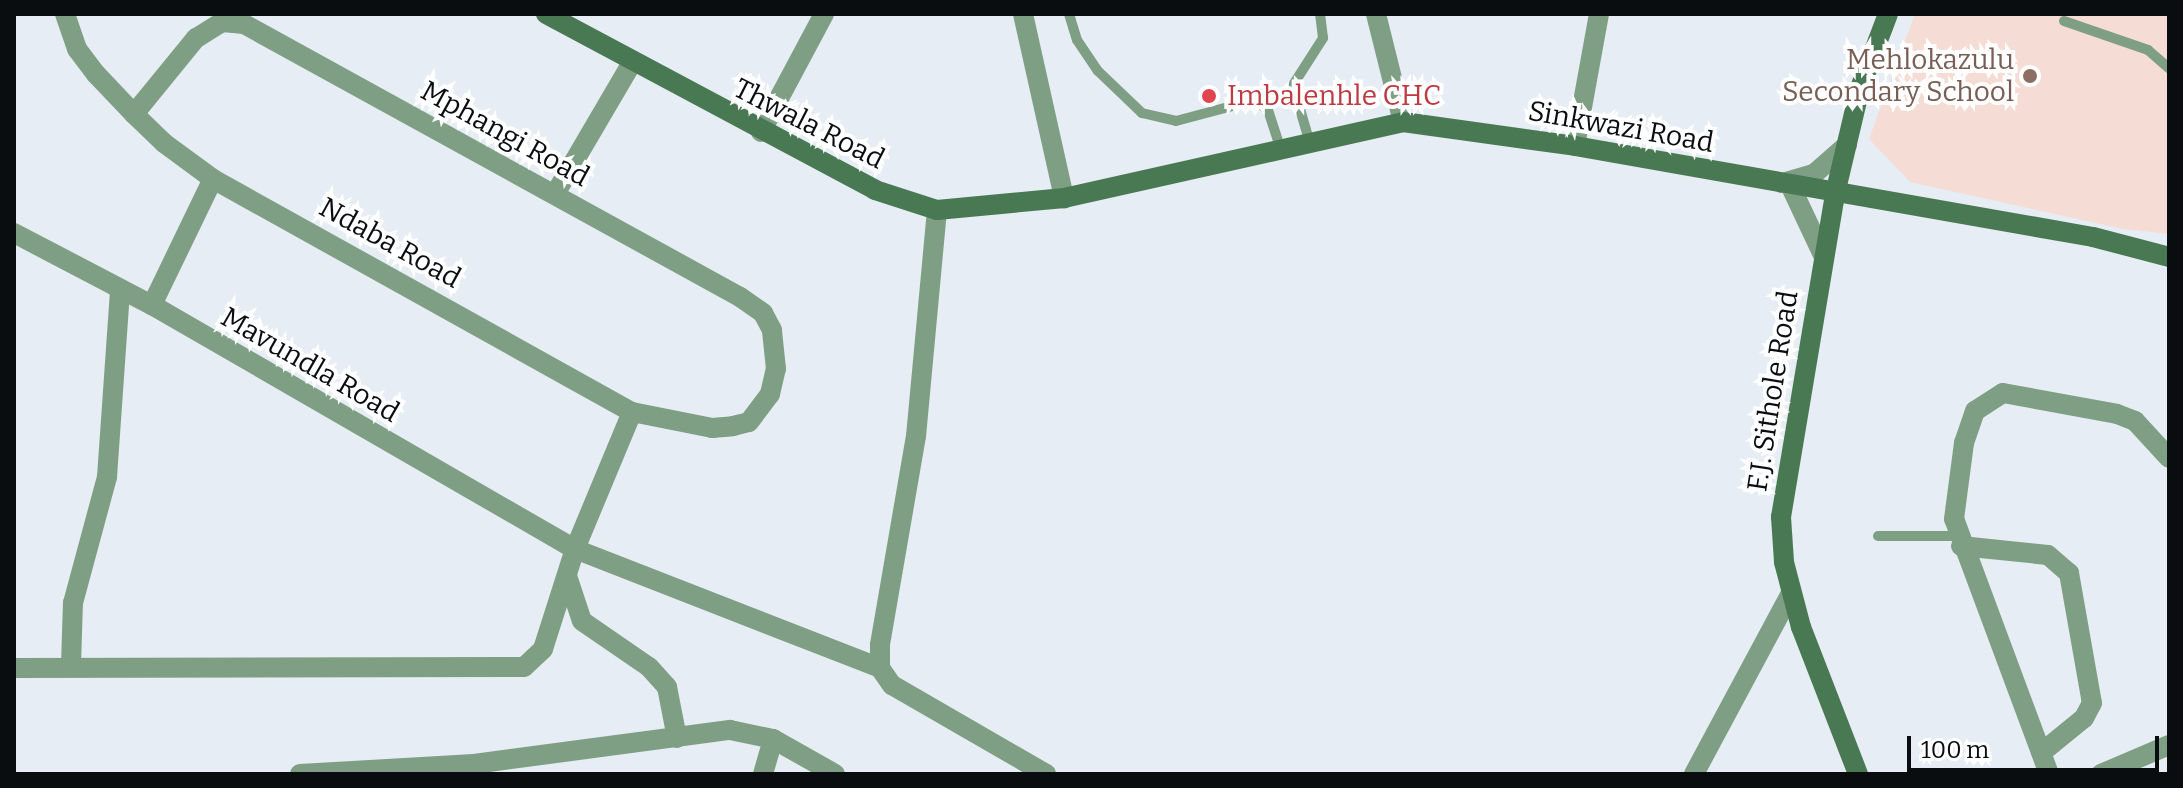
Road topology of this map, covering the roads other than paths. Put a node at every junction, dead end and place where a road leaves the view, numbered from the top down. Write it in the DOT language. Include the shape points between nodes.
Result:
graph roads {
  1 [pos="65,14"];
  2 [pos="546,14"];
  3 [pos="824,14"];
  4 [pos="1023,14"];
  5 [pos="1069,14"];
  6 [pos="1320,14"];
  7 [pos="1376,14"];
  8 [pos="1599,14"];
  9 [pos="1888,14"];
  10 [pos="2064,21"];
  11 [pos="633,61"];
  12 [pos="2169,68"];
  13 [pos="134,114"];
  14 [pos="1403,122"];
  15 [pos="761,132"];
  16 [pos="1309,140"];
  17 [pos="1847,145"];
  18 [pos="1280,146"];
  19 [pos="1575,146"];
  20 [pos="213,179"];
  21 [pos="1785,185"];
  22 [pos="555,194"];
  23 [pos="1835,194"];
  24 [pos="1064,198"];
  25 [pos="937,210"];
  26 [pos="14,233"];
  27 [pos="1823,255"];
  28 [pos="2169,257"];
  29 [pos="120,290"];
  30 [pos="152,305"];
  31 [pos="632,412"];
  32 [pos="749,422"];
  33 [pos="2169,458"];
  34 [pos="1878,536"];
  35 [pos="1960,541"];
  36 [pos="575,549"];
  37 [pos="567,576"];
  38 [pos="1791,593"];
  39 [pos="71,665"];
  40 [pos="14,668"];
  41 [pos="880,668"];
  42 [pos="677,738"];
  43 [pos="773,739"];
  44 [pos="2169,745"];
  45 [pos="2041,753"];
  46 [pos="474,769"];
  47 [pos="300,774"];
  48 [pos="763,774"];
  49 [pos="835,774"];
  50 [pos="1046,774"];
  51 [pos="1694,774"];
  52 [pos="1858,774"];
  53 [pos="2049,774"];
  54 [pos="2101,774"];
  1 -- 13 [label="street, Ndaba Road" via="77,49"];
  2 -- 11 [label="street, Thwala Road"];
  3 -- 15 [label="street"];
  4 -- 24 [label="street"];
  5 -- 18 [label="lane" via="1091,61 1142,113 1176,121 1255,100 1268,110"];
  6 -- 16 [label="lane" via="1323,38 1293,85"];
  7 -- 14 [label="street"];
  8 -- 19 [label="street"];
  9 -- 17 [label="street, F.J. Sithole Road" via="1860,88"];
  10 -- 12 [label="lane" via="2148,50"];
  11 -- 15 [label="street, Thwala Road"];
  11 -- 22 [label="street"];
  13 -- 20 [label="street, Ndaba Road"];
  13 -- 22 [label="street, Mphangi Road" via="196,38 222,22 244,24"];
  14 -- 16 [label="street, Sinkwazi Road"];
  14 -- 19 [label="street, Sinkwazi Road"];
  15 -- 25 [label="street, Thwala Road" via="875,190"];
  16 -- 18 [label="street, Sinkwazi Road"];
  17 -- 21 [label="street" via="1814,174"];
  17 -- 23 [label="street, F.J. Sithole Road"];
  18 -- 24 [label="street, Sinkwazi Road"];
  19 -- 21 [label="street, Sinkwazi Road"];
  20 -- 30 [label="street"];
  20 -- 31 [label="street, Ndaba Road"];
  21 -- 23 [label="street, Sinkwazi Road"];
  21 -- 27 [label="street"];
  22 -- 32 [label="street, Mphangi Road" via="763,313 772,330 776,369 770,394"];
  23 -- 27 [label="street, F.J. Sithole Road"];
  23 -- 28 [label="street, Sinkwazi Road" via="2093,237"];
  24 -- 25 [label="street, Thwala Road"];
  25 -- 41 [label="street" via="916,436"];
  26 -- 29 [label="street, Mavundla Road"];
  27 -- 38 [label="street, F.J. Sithole Road" via="1781,517"];
  29 -- 30 [label="street, Mavundla Road"];
  29 -- 39 [label="street" via="107,477 73,603"];
  30 -- 36 [label="street, Mavundla Road"];
  31 -- 32 [label="street, Ndaba Road" via="712,428"];
  31 -- 36 [label="street"];
  33 -- 35 [label="street" via="2135,421 2003,393 1975,411 1964,443 1954,519"];
  34 -- 35 [label="lane"];
  35 -- 45 [label="street"];
  35 -- 45 [label="street" via="2048,555 2069,573 2092,703 2084,718"];
  36 -- 37 [label="street"];
  36 -- 41 [label="street, Mavundla Road"];
  37 -- 39 [label="street" via="543,649 524,667"];
  37 -- 42 [label="street" via="582,621 649,667 667,687"];
  38 -- 51 [label="street"];
  38 -- 52 [label="street, F.J. Sithole Road"];
  39 -- 40 [label="street"];
  41 -- 50 [label="street" via="892,685"];
  42 -- 43 [label="street" via="730,730"];
  42 -- 46 [label="street"];
  43 -- 48 [label="street"];
  43 -- 49 [label="street"];
  44 -- 54 [label="street"];
  45 -- 53 [label="street"];
  46 -- 47 [label="street"];
}
